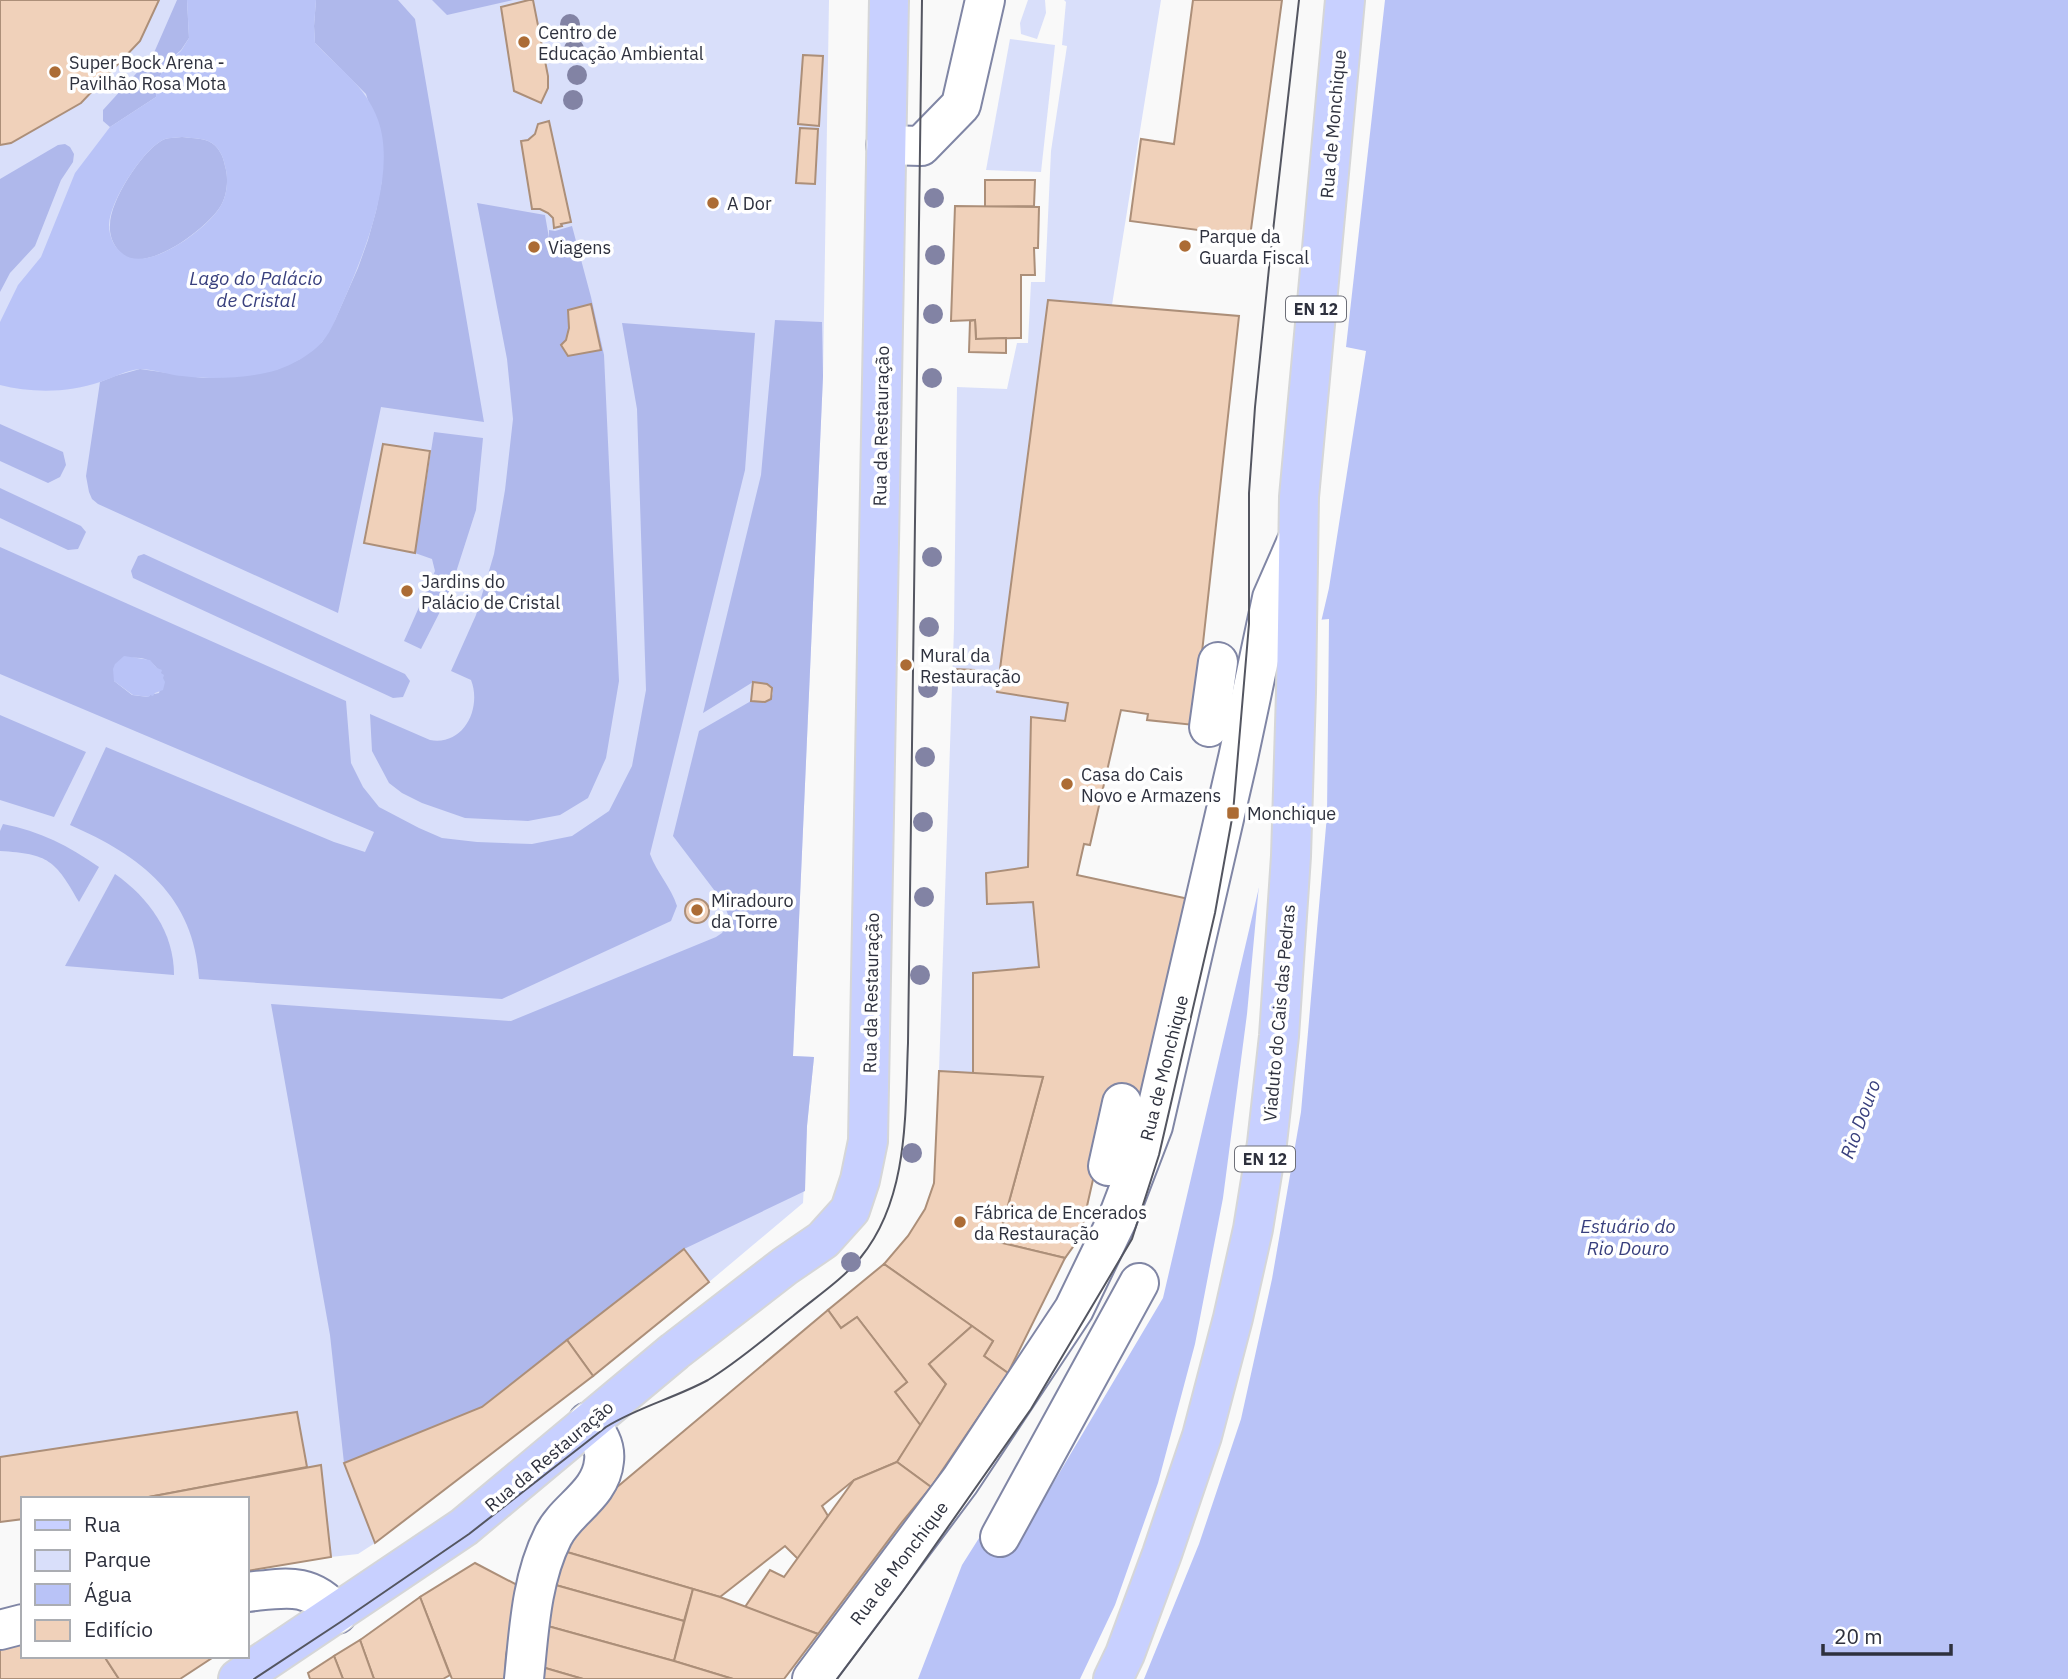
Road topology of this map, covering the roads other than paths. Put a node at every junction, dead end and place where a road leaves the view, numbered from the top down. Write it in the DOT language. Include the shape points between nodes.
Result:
graph roads {
  1 [pos="889,0"];
  2 [pos="985,0"];
  3 [pos="1345,0"];
  4 [pos="886,145"];
  5 [pos="1297,541"];
  6 [pos="1296,618"];
  7 [pos="1218,662"];
  8 [pos="1209,727"];
  9 [pos="1122,1102"];
  10 [pos="1108,1166"];
  11 [pos="1139,1283"];
  12 [pos="588,1422"];
  13 [pos="1000,1537"];
  14 [pos="248,1592"];
  15 [pos="337,1614"];
  16 [pos="21,1625"];
  17 [pos="0,1630"];
  18 [pos="238,1679"];
  19 [pos="524,1679"];
  20 [pos="812,1679"];
  21 [pos="1113,1679"];
  1 -- 4 [label="main road, Rua da Restauração"];
  2 -- 4 [label="street" via="961,105 921,146"];
  3 -- 5 [label="main road, Rua de Monchique / EN 12"];
  4 -- 12 [label="main road, Rua da Restauração" via="869,1141 860,1180 850,1210 823,1240"];
  5 -- 6 [label="main road, Rua de Monchique / EN 12"];
  5 -- 20 [label="street, Rua de Monchique" via="1272,598 1153,1126 1117,1220 1074,1309 968,1470"];
  6 -- 21 [label="main road, Viaduto do Cais das Pedras / EN 12" via="1286,941 1267,1143 1253,1229 1202,1436"];
  7 -- 8 [label="street"];
  9 -- 10 [label="street"];
  11 -- 13 [label="street"];
  12 -- 15 [label="main road, Rua da Restauração" via="464,1527"];
  12 -- 19 [label="street" via="604,1446 604,1462 596,1486 554,1534 540,1569"];
  14 -- 15 [label="street" via="296,1587 318,1597"];
  15 -- 18 [label="main road, Rua da Restauração"];
  16 -- 17 [label="street"];
}
